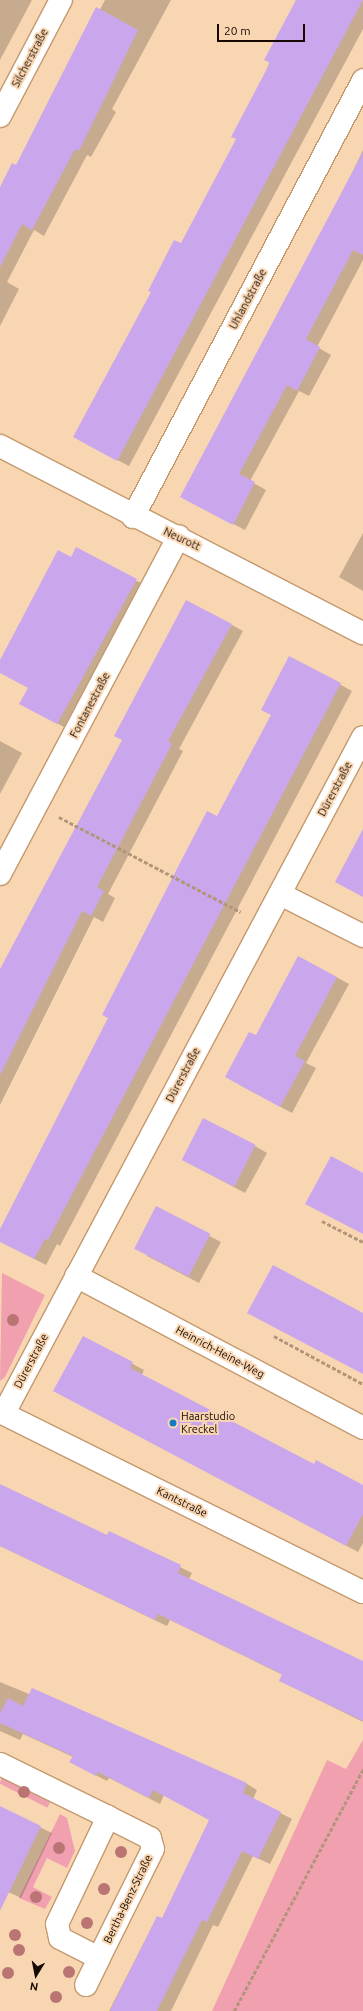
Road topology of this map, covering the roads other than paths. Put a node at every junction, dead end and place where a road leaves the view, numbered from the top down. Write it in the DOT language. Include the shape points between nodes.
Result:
graph roads {
  1 [pos="61,0"];
  2 [pos="363,80"];
  3 [pos="0,116"];
  4 [pos="0,446"];
  5 [pos="133,518"];
  6 [pos="178,536"];
  7 [pos="363,633"];
  8 [pos="363,737"];
  9 [pos="6,847"];
  10 [pos="0,874"];
  11 [pos="280,894"];
  12 [pos="363,936"];
  13 [pos="76,1276"];
  14 [pos="2,1413"];
  15 [pos="363,1428"];
  16 [pos="363,1592"];
  17 [pos="0,1764"];
  18 [pos="108,1817"];
  19 [pos="99,1958"];
  20 [pos="86,1984"];
  1 -- 3 [label="street, Silcherstraße"];
  2 -- 5 [label="street, Uhlandstraße"];
  4 -- 5 [label="street, Neurott"];
  5 -- 6 [label="street, Neurott"];
  6 -- 7 [label="street, Neurott"];
  6 -- 9 [label="street, Fontanestraße" via="37,806"];
  8 -- 11 [label="street, Dürerstraße"];
  9 -- 10 [label="street, Fontanestraße"];
  11 -- 12 [label="street"];
  11 -- 13 [label="street, Dürerstraße"];
  13 -- 14 [label="street, Dürerstraße"];
  13 -- 15 [label="street, Heinrich-Heine-Weg"];
  14 -- 16 [label="street, Kantstraße"];
  17 -- 18 [label="street, Bertha-Benz-Straße"];
  18 -- 19 [label="street" via="57,1924 60,1938"];
  18 -- 19 [label="street, Bertha-Benz-Straße" via="150,1838 153,1848"];
  19 -- 20 [label="street, Bertha-Benz-Straße"];
}
